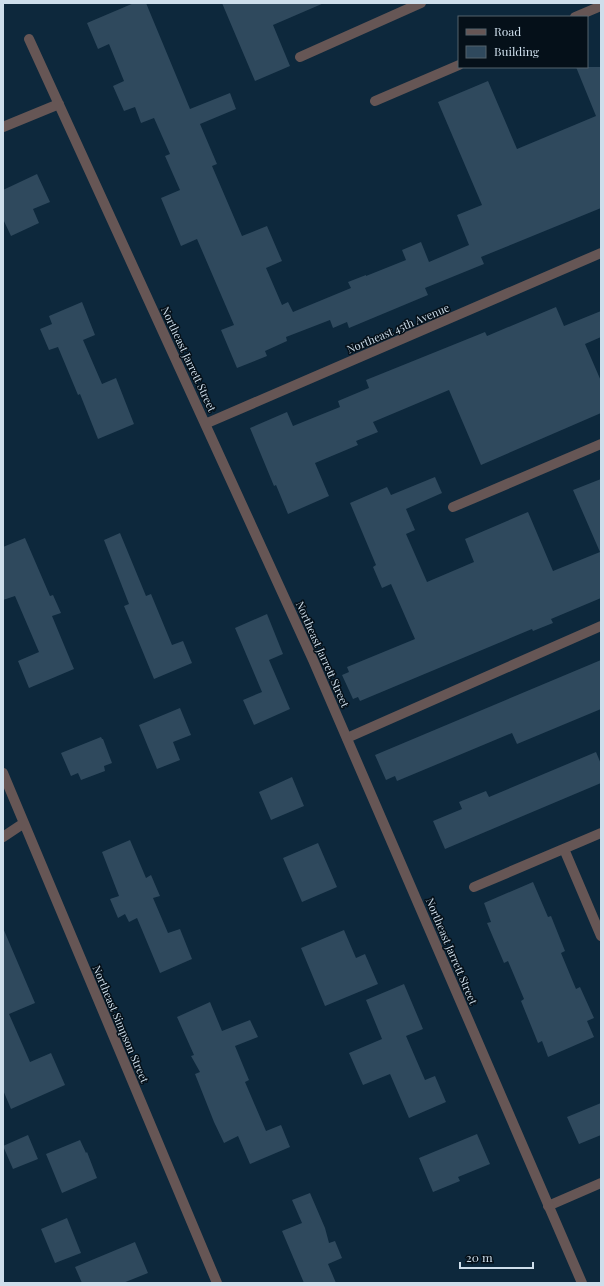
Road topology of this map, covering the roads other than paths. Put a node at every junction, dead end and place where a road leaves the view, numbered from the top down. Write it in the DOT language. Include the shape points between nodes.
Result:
graph roads {
  1 [pos="421,3"];
  2 [pos="601,6"];
  3 [pos="577,16"];
  4 [pos="29,39"];
  5 [pos="300,57"];
  6 [pos="458,65"];
  7 [pos="375,101"];
  8 [pos="59,104"];
  9 [pos="3,127"];
  10 [pos="601,253"];
  11 [pos="205,424"];
  12 [pos="601,444"];
  13 [pos="453,506"];
  14 [pos="601,626"];
  15 [pos="347,738"];
  16 [pos="3,773"];
  17 [pos="24,823"];
  18 [pos="601,833"];
  19 [pos="3,837"];
  20 [pos="564,849"];
  21 [pos="474,887"];
  22 [pos="601,936"];
  23 [pos="601,1183"];
  24 [pos="548,1206"];
  25 [pos="218,1283"];
  26 [pos="582,1283"];
  1 -- 5 [label="street"];
  2 -- 3 [label="street"];
  4 -- 8 [label="street, Northeast Jarrett Street"];
  6 -- 7 [label="street"];
  8 -- 9 [label="street"];
  8 -- 11 [label="street, Northeast Jarrett Street"];
  10 -- 11 [label="street, Northeast 45th Avenue"];
  11 -- 15 [label="street, Northeast Jarrett Street"];
  12 -- 13 [label="street"];
  14 -- 15 [label="street"];
  15 -- 24 [label="street, Northeast Jarrett Street"];
  16 -- 17 [label="street, Northeast Simpson Street"];
  17 -- 19 [label="street"];
  17 -- 25 [label="street, Northeast Simpson Street"];
  18 -- 20 [label="street"];
  20 -- 21 [label="street"];
  20 -- 22 [label="street"];
  23 -- 24 [label="street"];
  24 -- 26 [label="street, Northeast Jarrett Street"];
}
